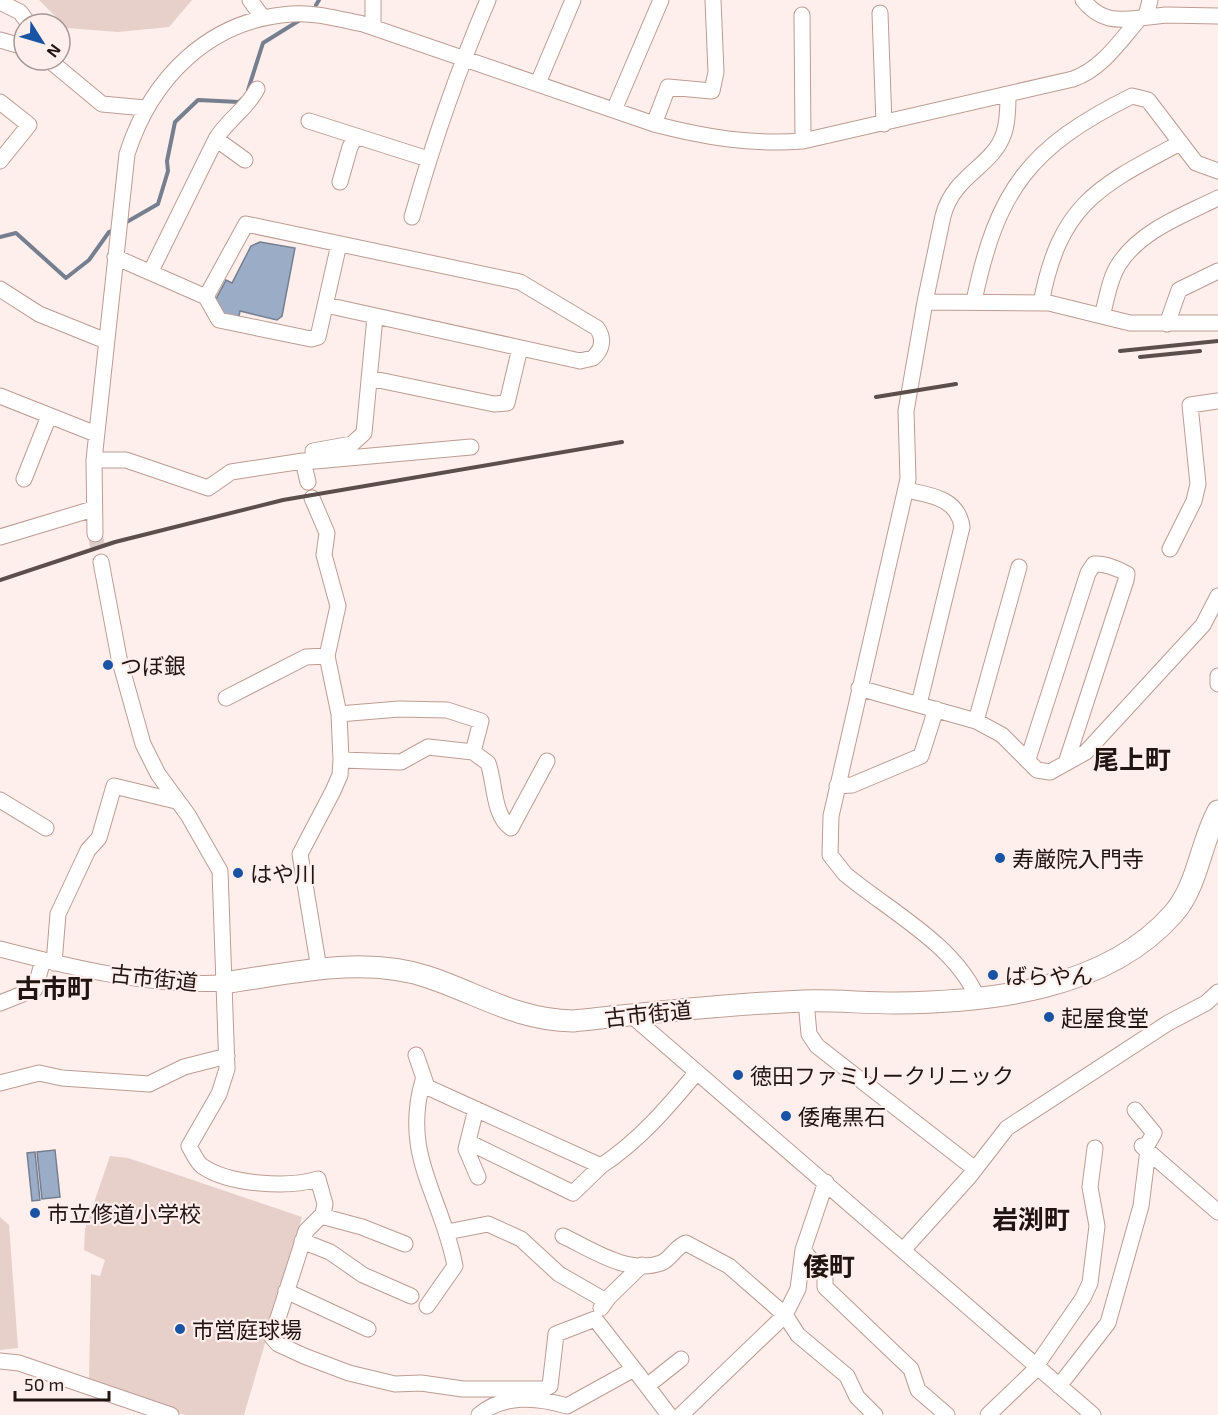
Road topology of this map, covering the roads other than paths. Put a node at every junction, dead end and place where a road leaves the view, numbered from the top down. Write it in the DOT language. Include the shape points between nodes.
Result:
graph roads {
  1 [pos="250,0"];
  2 [pos="373,0"];
  3 [pos="573,0"];
  4 [pos="661,0"];
  5 [pos="712,0"];
  6 [pos="1083,0"];
  7 [pos="1150,0"];
  8 [pos="484,1"];
  9 [pos="0,2"];
  10 [pos="20,12"];
  11 [pos="880,13"];
  12 [pos="802,15"];
  13 [pos="1218,16"];
  14 [pos="263,18"];
  15 [pos="1143,18"];
  16 [pos="374,27"];
  17 [pos="464,57"];
  18 [pos="63,72"];
  19 [pos="538,83"];
  20 [pos="257,89"];
  21 [pos="1008,95"];
  22 [pos="0,102"];
  23 [pos="145,108"];
  24 [pos="614,110"];
  25 [pos="309,121"];
  26 [pos="654,124"];
  27 [pos="884,124"];
  28 [pos="356,136"];
  29 [pos="216,139"];
  30 [pos="803,141"];
  31 [pos="1180,143"];
  32 [pos="428,159"];
  33 [pos="245,160"];
  34 [pos="0,161"];
  35 [pos="1218,171"];
  36 [pos="340,182"];
  37 [pos="1218,198"];
  38 [pos="412,217"];
  39 [pos="339,244"];
  40 [pos="115,257"];
  41 [pos="151,271"];
  42 [pos="1218,271"];
  43 [pos="0,289"];
  44 [pos="206,297"];
  45 [pos="925,302"];
  46 [pos="974,302"];
  47 [pos="1041,303"];
  48 [pos="327,305"];
  49 [pos="1102,316"];
  50 [pos="375,317"];
  51 [pos="1218,323"];
  52 [pos="1167,324"];
  53 [pos="106,341"];
  54 [pos="520,348"];
  55 [pos="369,378"];
  56 [pos="0,396"];
  57 [pos="1218,401"];
  58 [pos="49,416"];
  59 [pos="96,434"];
  60 [pos="471,447"];
  61 [pos="93,460"];
  62 [pos="309,461"];
  63 [pos="24,479"];
  64 [pos="308,482"];
  65 [pos="906,490"];
  66 [pos="312,498"];
  67 [pos="93,509"];
  68 [pos="95,534"];
  69 [pos="0,537"];
  70 [pos="1170,549"];
  71 [pos="101,562"];
  72 [pos="1019,567"];
  73 [pos="1218,596"];
  74 [pos="327,656"];
  75 [pos="1218,676"];
  76 [pos="1218,684"];
  77 [pos="860,688"];
  78 [pos="226,698"];
  79 [pos="918,704"];
  80 [pos="936,709"];
  81 [pos="339,714"];
  82 [pos="976,721"];
  83 [pos="473,752"];
  84 [pos="1028,759"];
  85 [pos="341,760"];
  86 [pos="547,761"];
  87 [pos="1066,763"];
  88 [pos="837,786"];
  89 [pos="0,800"];
  90 [pos="176,801"];
  91 [pos="1218,811"];
  92 [pos="46,828"];
  93 [pos="0,949"];
  94 [pos="49,962"];
  95 [pos="319,969"];
  96 [pos="223,982"];
  97 [pos="1218,992"];
  98 [pos="977,997"];
  99 [pos="806,1001"];
  100 [pos="0,1003"];
  101 [pos="631,1015"];
  102 [pos="416,1055"];
  103 [pos="227,1056"];
  104 [pos="697,1072"];
  105 [pos="423,1080"];
  106 [pos="0,1083"];
  107 [pos="476,1109"];
  108 [pos="1135,1110"];
  109 [pos="468,1142"];
  110 [pos="1095,1148"];
  111 [pos="1145,1148"];
  112 [pos="601,1166"];
  113 [pos="975,1169"];
  114 [pos="478,1177"];
  115 [pos="826,1182"];
  116 [pos="1218,1212"];
  117 [pos="321,1216"];
  118 [pos="447,1232"];
  119 [pos="563,1236"];
  120 [pos="302,1241"];
  121 [pos="405,1244"];
  122 [pos="803,1250"];
  123 [pos="903,1250"];
  124 [pos="642,1265"];
  125 [pos="286,1291"];
  126 [pos="411,1296"];
  127 [pos="606,1301"];
  128 [pos="427,1306"];
  129 [pos="785,1315"];
  130 [pos="595,1319"];
  131 [pos="368,1329"];
  132 [pos="681,1359"];
  133 [pos="0,1361"];
  134 [pos="1037,1366"];
  135 [pos="634,1370"];
  136 [pos="647,1386"];
  137 [pos="1059,1386"];
  138 [pos="171,1415"];
  139 [pos="479,1415"];
  140 [pos="669,1415"];
  141 [pos="681,1415"];
  142 [pos="875,1415"];
  143 [pos="947,1415"];
  144 [pos="988,1415"];
  145 [pos="1093,1415"];
  1 -- 14 [label="street"];
  2 -- 16 [label="street"];
  3 -- 19 [label="street"];
  4 -- 24 [label="street"];
  5 -- 26 [label="street" via="716,72 712,91 668,87"];
  6 -- 15 [label="street" via="1116,21"];
  7 -- 15 [label="street"];
  8 -- 17 [label="street"];
  9 -- 10 [label="street"];
  11 -- 27 [label="street"];
  12 -- 30 [label="street"];
  13 -- 15 [label="street"];
  14 -- 16 [label="street" via="317,15"];
  14 -- 23 [label="street" via="231,30 191,53"];
  15 -- 21 [label="street" via="1102,62 1084,75"];
  16 -- 17 [label="street"];
  17 -- 19 [label="street"];
  17 -- 32 [label="street"];
  18 -- 23 [label="street" via="102,104"];
  19 -- 24 [label="street"];
  20 -- 29 [label="street"];
  21 -- 27 [label="street"];
  21 -- 45 [label="street" via="1007,120 999,144 961,181 946,204"];
  22 -- 34 [label="street" via="29,125"];
  23 -- 40 [label="street" via="127,154"];
  24 -- 26 [label="street"];
  25 -- 28 [label="street"];
  26 -- 30 [label="street" via="740,142"];
  27 -- 30 [label="street"];
  28 -- 32 [label="street"];
  28 -- 36 [label="street"];
  29 -- 33 [label="street"];
  29 -- 41 [label="street"];
  31 -- 35 [label="street" via="1196,163"];
  31 -- 46 [label="street" via="1148,100 1132,96 1073,128 1033,164 1009,197 990,234"];
  31 -- 47 [label="street" via="1122,174 1081,208 1055,246"];
  32 -- 38 [label="street"];
  37 -- 49 [label="street" via="1154,231 1133,247 1118,264"];
  39 -- 44 [label="street" via="246,224"];
  39 -- 48 [label="street"];
  39 -- 54 [label="street" via="520,282 593,325 602,339 598,353 587,361"];
  40 -- 41 [label="street"];
  40 -- 53 [label="street"];
  41 -- 44 [label="street"];
  42 -- 52 [label="street" via="1179,290"];
  43 -- 53 [label="street" via="39,314"];
  44 -- 48 [label="street" via="219,320 311,339 318,337"];
  45 -- 46 [label="street"];
  45 -- 65 [label="street" via="906,411"];
  46 -- 47 [label="street"];
  47 -- 49 [label="street"];
  48 -- 50 [label="street"];
  49 -- 52 [label="street" via="1130,323"];
  50 -- 54 [label="street"];
  50 -- 55 [label="street"];
  51 -- 52 [label="street"];
  53 -- 59 [label="street"];
  54 -- 55 [label="street" via="507,403 494,404"];
  55 -- 62 [label="street" via="364,433 352,444 313,451"];
  56 -- 58 [label="street"];
  57 -- 70 [label="street" via="1190,405 1198,484"];
  58 -- 59 [label="street"];
  58 -- 63 [label="street"];
  59 -- 61 [label="street"];
  60 -- 62 [label="street"];
  61 -- 62 [label="street" via="126,460 208,488 231,472"];
  61 -- 67 [label="street"];
  62 -- 64 [label="street"];
  65 -- 77 [label="street"];
  65 -- 79 [label="street" via="940,497 957,512 962,527"];
  66 -- 74 [label="street" via="327,533 324,555 338,606"];
  67 -- 68 [label="street"];
  67 -- 69 [label="street"];
  71 -- 90 [label="street" via="132,711 149,759"];
  72 -- 82 [label="street"];
  73 -- 87 [label="street" via="1195,633 1086,752"];
  74 -- 78 [label="street" via="306,657"];
  74 -- 81 [label="street"];
  75 -- 76 [label="street"];
  77 -- 79 [label="street"];
  77 -- 88 [label="street"];
  79 -- 80 [label="street"];
  80 -- 82 [label="street"];
  80 -- 88 [label="street" via="921,756 852,785"];
  81 -- 83 [label="street" via="447,710 481,722"];
  81 -- 85 [label="street"];
  82 -- 84 [label="street" via="1002,735"];
  83 -- 85 [label="street" via="428,747 401,762"];
  83 -- 86 [label="street" via="488,763 496,802 505,824 511,828"];
  84 -- 87 [label="street" via="1037,770 1045,772"];
  84 -- 87 [label="street" via="1088,573 1094,564 1100,564 1127,574 1126,580"];
  85 -- 95 [label="street" via="340,775 300,854"];
  88 -- 98 [label="street" via="829,848 836,865 945,954 967,975"];
  89 -- 92 [label="street"];
  90 -- 94 [label="street" via="114,786 99,838 88,850 58,914"];
  90 -- 96 [label="street" via="220,871"];
  91 -- 98 [label="street, 古市街道" via="1184,899 1148,938 1118,958 1074,978"];
  93 -- 94 [label="street, 古市街道"];
  94 -- 96 [label="street, 古市街道" via="159,980"];
  94 -- 100 [label="street" via="35,989"];
  95 -- 96 [label="street, 古市街道"];
  95 -- 101 [label="street, 古市街道" via="351,967 427,976 535,1018 573,1021"];
  96 -- 103 [label="street"];
  97 -- 113 [label="street" via="1007,1128"];
  98 -- 99 [label="street, 古市街道" via="912,1002"];
  99 -- 101 [label="street, 古市街道"];
  99 -- 113 [label="street" via="809,1034 817,1046"];
  101 -- 104 [label="street"];
  102 -- 105 [label="street"];
  103 -- 106 [label="street" via="184,1067 149,1084 39,1073"];
  103 -- 117 [label="street" via="219,1094 189,1146 194,1155 203,1167 253,1182 300,1184 318,1179 325,1204"];
  104 -- 112 [label="street" via="652,1126"];
  104 -- 115 [label="street"];
  105 -- 107 [label="street" via="427,1087"];
  105 -- 118 [label="street" via="415,1121 416,1140"];
  107 -- 109 [label="street"];
  107 -- 112 [label="street"];
  108 -- 111 [label="street" via="1154,1133"];
  109 -- 112 [label="street" via="573,1193"];
  109 -- 114 [label="street" via="466,1149"];
  110 -- 134 [label="street" via="1090,1187 1097,1226 1090,1283"];
  111 -- 116 [label="street"];
  111 -- 137 [label="street" via="1141,1206 1108,1323"];
  113 -- 123 [label="street"];
  115 -- 122 [label="street"];
  115 -- 123 [label="street"];
  117 -- 120 [label="street"];
  117 -- 121 [label="street"];
  118 -- 127 [label="street" via="488,1224 522,1239 559,1274"];
  118 -- 128 [label="street" via="455,1266"];
  119 -- 124 [label="street" via="594,1254"];
  120 -- 125 [label="street"];
  120 -- 126 [label="street"];
  122 -- 129 [label="street" via="798,1289"];
  122 -- 143 [label="street" via="825,1276 825,1287 911,1369 918,1390"];
  123 -- 134 [label="street"];
  124 -- 127 [label="street"];
  124 -- 129 [label="street" via="660,1263 686,1243 729,1266"];
  125 -- 130 [label="street" via="272,1337 278,1344 350,1373 395,1384 544,1389 550,1386 556,1334"];
  125 -- 131 [label="street"];
  127 -- 130 [label="street"];
  129 -- 141 [label="street"];
  129 -- 142 [label="street" via="798,1335 847,1376 857,1398"];
  130 -- 135 [label="street"];
  132 -- 136 [label="street"];
  133 -- 138 [label="street" via="19,1362"];
  134 -- 137 [label="street"];
  134 -- 144 [label="street"];
  135 -- 136 [label="street"];
  135 -- 139 [label="street" via="567,1406 515,1400 490,1405"];
  136 -- 140 [label="street"];
  137 -- 145 [label="street"];
}
